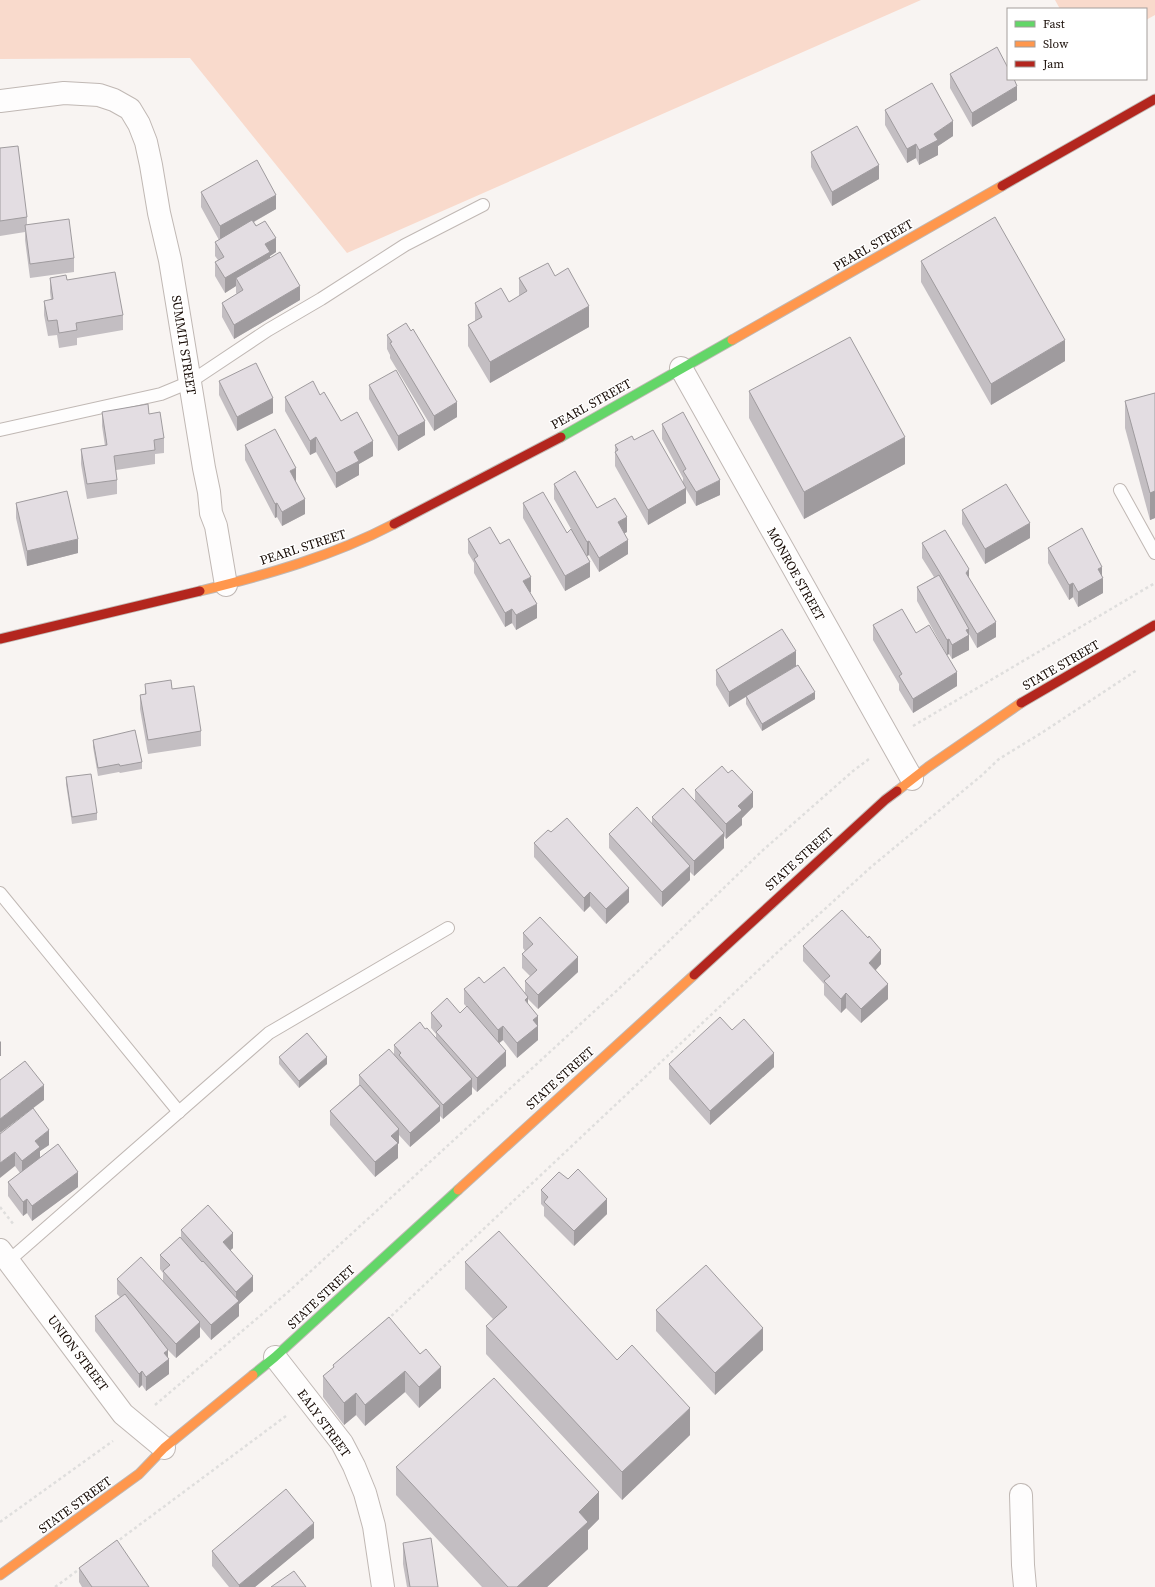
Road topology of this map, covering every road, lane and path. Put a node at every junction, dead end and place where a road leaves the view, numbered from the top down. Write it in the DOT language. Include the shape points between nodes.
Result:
graph roads {
  1 [pos="1155,99"];
  2 [pos="0,101"];
  3 [pos="483,205"];
  4 [pos="681,368"];
  5 [pos="190,382"];
  6 [pos="0,430"];
  7 [pos="1120,490"];
  8 [pos="1155,553"];
  9 [pos="1155,583"];
  10 [pos="226,585"];
  11 [pos="1155,625"];
  12 [pos="0,639"];
  13 [pos="1142,667"];
  14 [pos="891,742"];
  15 [pos="912,779"];
  16 [pos="0,893"];
  17 [pos="448,928"];
  18 [pos="179,1112"];
  19 [pos="3,1259"];
  20 [pos="383,1324"];
  21 [pos="275,1357"];
  22 [pos="306,1397"];
  23 [pos="134,1423"];
  24 [pos="164,1448"];
  25 [pos="1021,1495"];
  26 [pos="0,1522"];
  27 [pos="111,1546"];
  28 [pos="86,1564"];
  29 [pos="0,1575"];
  30 [pos="55,1587"];
  31 [pos="383,1587"];
  32 [pos="1025,1587"];
  1 -- 4 [label="main road, PEARL STREET"];
  2 -- 5 [label="street, SUMMIT STREET" via="64,93 100,95 130,109 146,142 170,260"];
  3 -- 5 [label="lane" via="405,245"];
  4 -- 10 [label="main road, PEARL STREET" via="546,445 366,540 325,556"];
  4 -- 14 [label="street, MONROE STREET"];
  5 -- 6 [label="lane" via="161,394"];
  5 -- 10 [label="street, SUMMIT STREET" via="211,513 216,526"];
  7 -- 8 [label="lane"];
  9 -- 14 [label="path" via="918,722"];
  10 -- 12 [label="main road, PEARL STREET"];
  11 -- 15 [label="main road, STATE STREET" via="1022,703"];
  13 -- 20 [label="path" via="999,759 871,867 776,953"];
  14 -- 15 [label="street, MONROE STREET"];
  14 -- 23 [label="path" via="852,771 762,851 636,973 287,1293"];
  15 -- 21 [label="main road, STATE STREET" via="863,818"];
  16 -- 18 [label="lane"];
  17 -- 18 [label="lane" via="269,1033"];
  18 -- 19 [label="lane"];
  19 -- 23 [label="street, UNION STREET" via="124,1414"];
  21 -- 22 [label="street, EALY STREET"];
  21 -- 24 [label="main road, STATE STREET"];
  22 -- 27 [label="path" via="289,1413"];
  22 -- 31 [label="street, EALY STREET" via="342,1443 365,1493 374,1526"];
  23 -- 24 [label="street, UNION STREET"];
  23 -- 26 [label="path" via="106,1448"];
  24 -- 29 [label="main road, STATE STREET" via="139,1474"];
  25 -- 32 [label="street"];
  28 -- 30 [label="path"];
}
